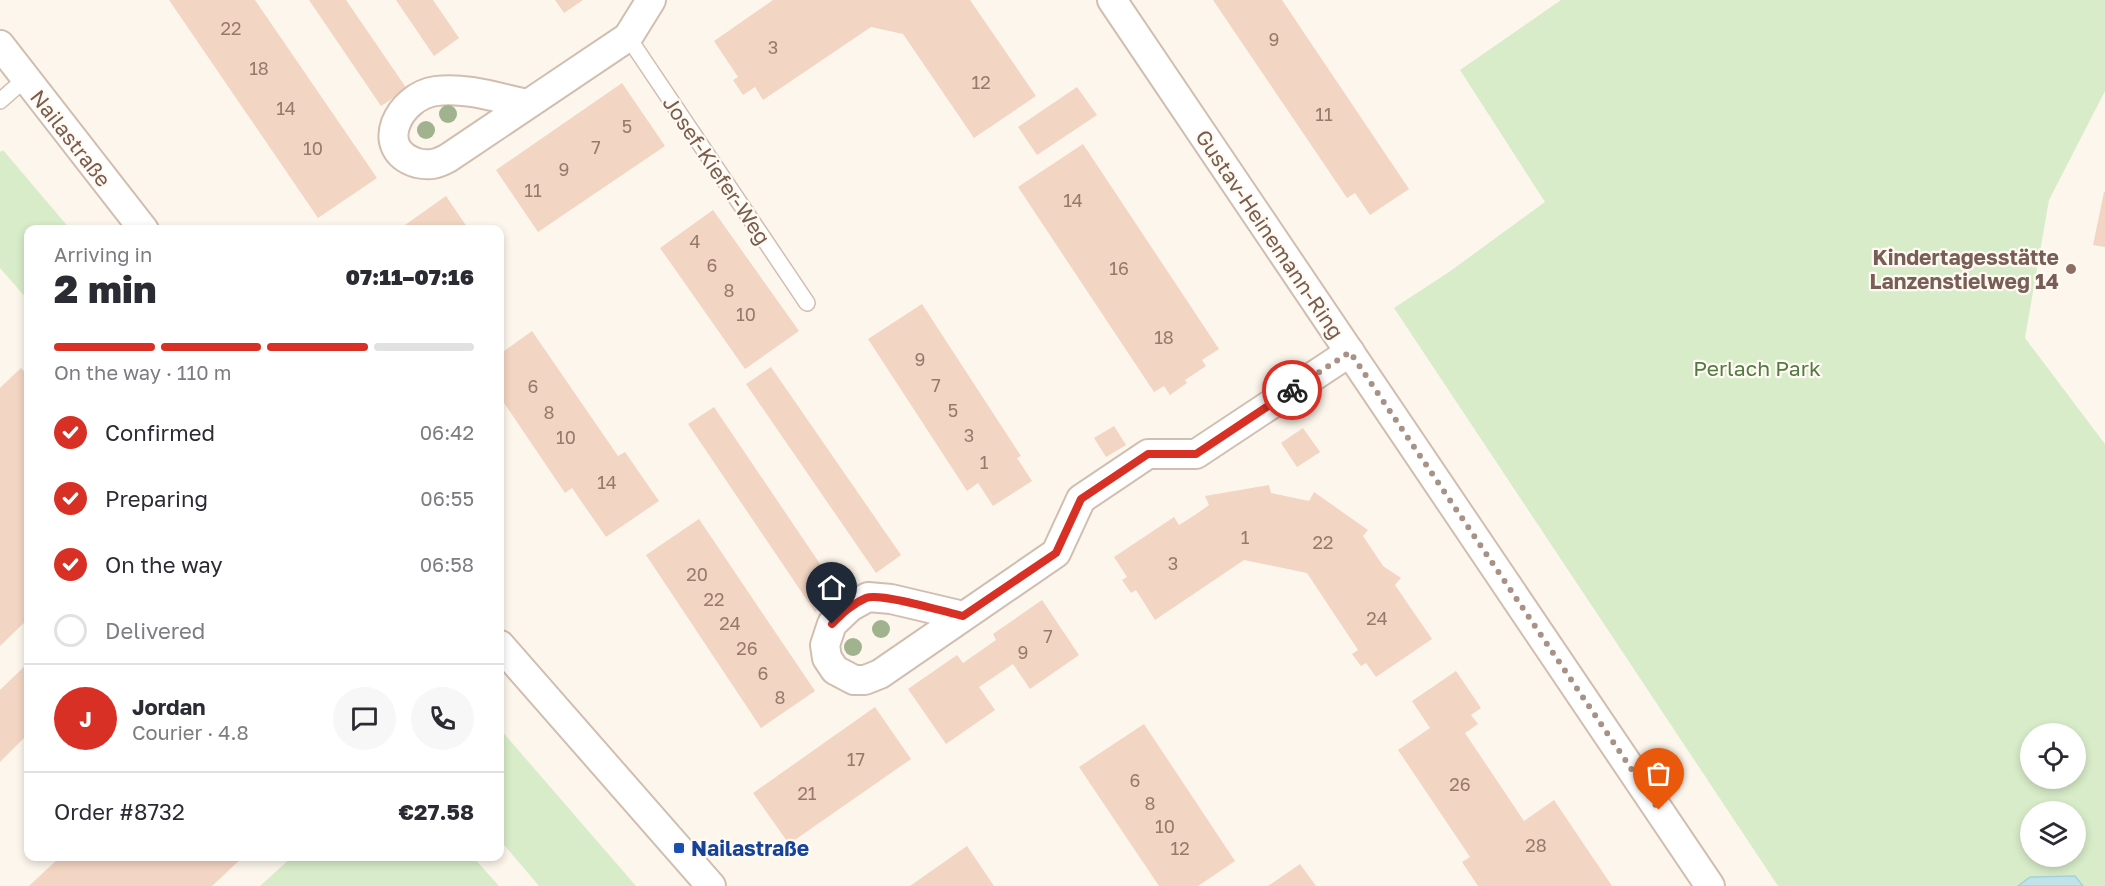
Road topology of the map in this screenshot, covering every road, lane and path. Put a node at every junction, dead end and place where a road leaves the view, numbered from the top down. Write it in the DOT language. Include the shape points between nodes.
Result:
graph roads {
  1 [pos="651,0"];
  2 [pos="1112,0"];
  3 [pos="628,37"];
  4 [pos="0,45"];
  5 [pos="25,78"];
  6 [pos="0,100"];
  7 [pos="527,104"];
  8 [pos="140,225"];
  9 [pos="807,303"];
  10 [pos="1350,352"];
  11 [pos="963,616"];
  12 [pos="504,650"];
  13 [pos="711,886"];
  14 [pos="1710,886"];
  1 -- 3 [label="street"];
  2 -- 10 [label="street, Gustav-Heinemann-Ring"];
  3 -- 7 [label="street"];
  3 -- 9 [label="lane, Josef-Kiefer-Weg"];
  4 -- 5 [label="street, Nailastraße"];
  5 -- 6 [label="lane"];
  5 -- 8 [label="street, Nailastraße"];
  10 -- 11 [label="street" via="1196,454 1148,454 1081,499 1056,553"];
  10 -- 14 [label="street, Gustav-Heinemann-Ring"];
  12 -- 13 [label="street"];
}
